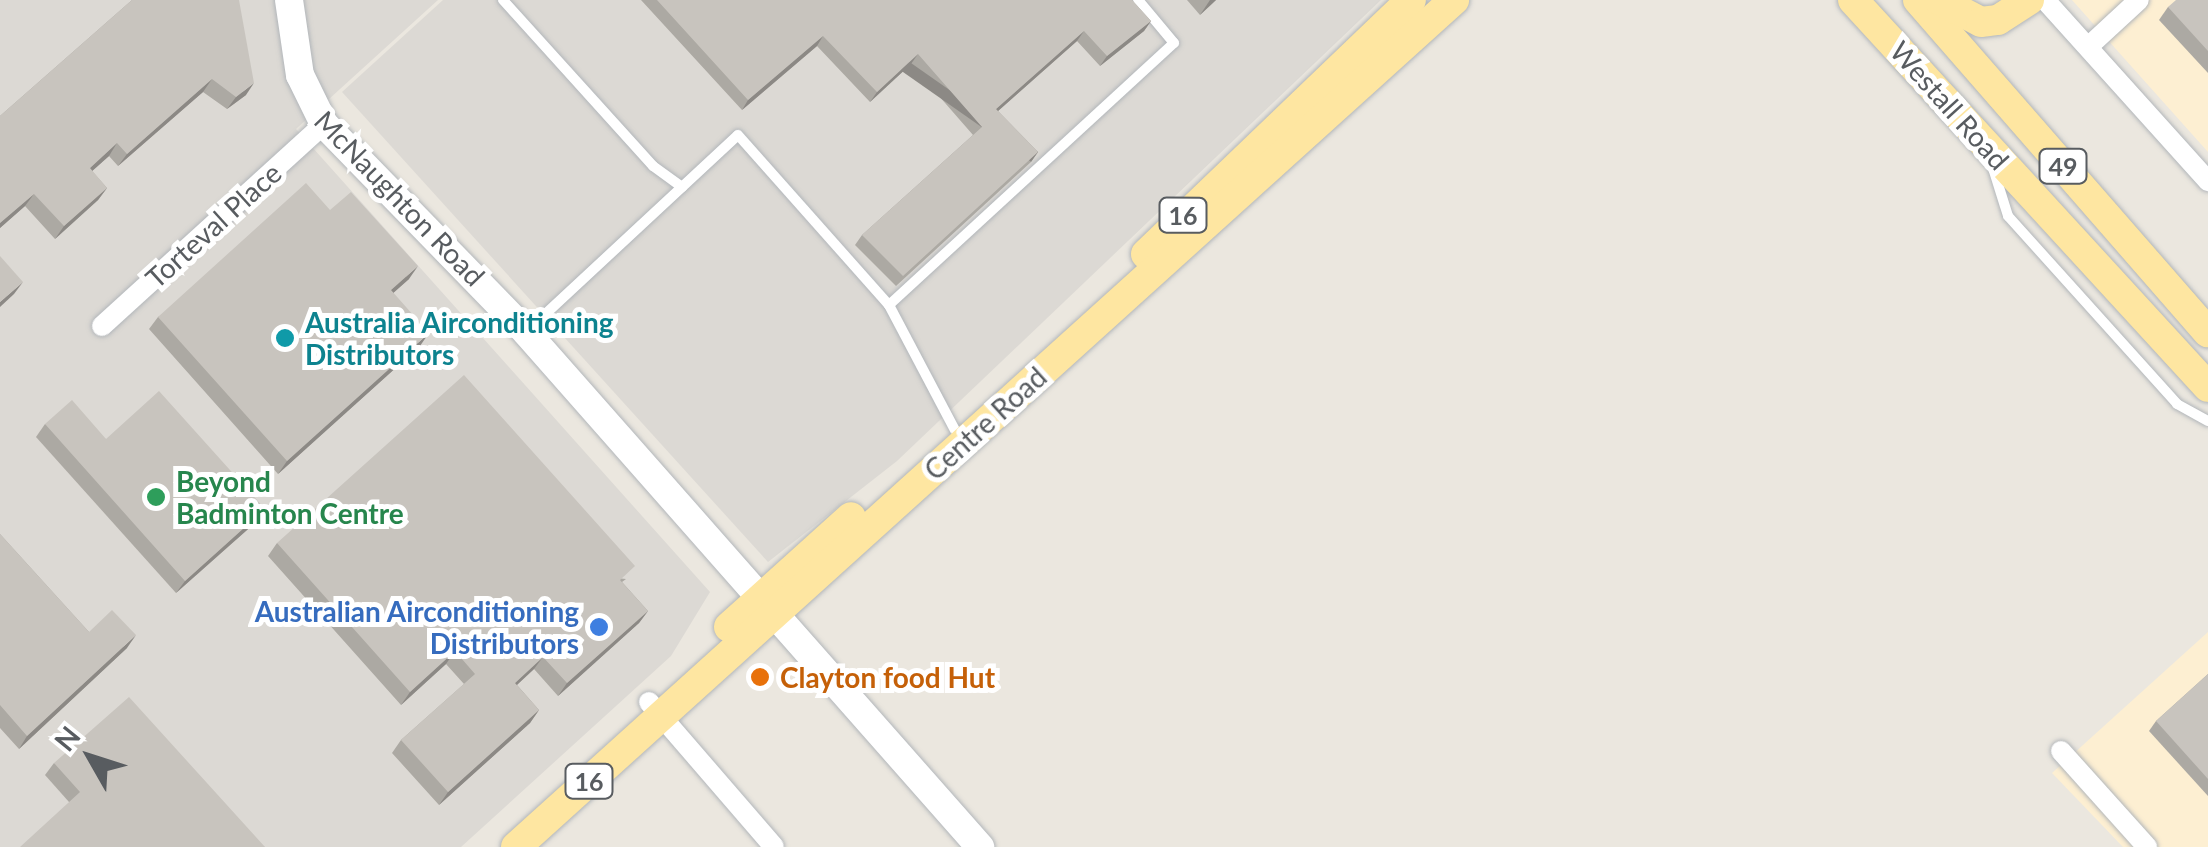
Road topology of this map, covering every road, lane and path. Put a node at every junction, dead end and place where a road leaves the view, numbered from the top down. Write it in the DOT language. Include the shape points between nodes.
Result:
graph roads {
  1 [pos="289,0"];
  2 [pos="503,0"];
  3 [pos="1138,0"];
  4 [pos="1411,0"];
  5 [pos="1454,0"];
  6 [pos="1854,0"];
  7 [pos="1918,0"];
  8 [pos="1939,0"];
  9 [pos="2029,0"];
  10 [pos="2044,0"];
  11 [pos="2139,0"];
  12 [pos="2088,47"];
  13 [pos="324,124"];
  14 [pos="1985,144"];
  15 [pos="2208,182"];
  16 [pos="682,187"];
  17 [pos="889,305"];
  18 [pos="102,326"];
  19 [pos="526,332"];
  20 [pos="2208,332"];
  21 [pos="2208,387"];
  22 [pos="2208,421"];
  23 [pos="955,430"];
  24 [pos="769,604"];
  25 [pos="655,709"];
  26 [pos="2061,752"];
  27 [pos="494,847"];
  28 [pos="516,847"];
  29 [pos="774,847"];
  30 [pos="980,847"];
  31 [pos="2146,847"];
  1 -- 13 [label="main road, McNaughton Road" via="300,75"];
  2 -- 16 [label="lane" via="653,166"];
  3 -- 17 [label="lane" via="1174,42"];
  4 -- 23 [label="main road, Centre Road / 16"];
  5 -- 24 [label="main road, Centre Road / 16"];
  6 -- 14 [label="main road, Westall Road / 49"];
  7 -- 20 [label="main road, Westall Road / 49"];
  8 -- 9 [label="main road" via="1982,22"];
  10 -- 12 [label="street"];
  11 -- 12 [label="street"];
  12 -- 15 [label="street"];
  13 -- 18 [label="street, Torteval Place"];
  13 -- 19 [label="main road, McNaughton Road"];
  14 -- 21 [label="main road, Westall Road / 49"];
  14 -- 22 [label="lane" via="2008,216 2177,404"];
  16 -- 17 [label="lane" via="738,135"];
  16 -- 19 [label="lane"];
  17 -- 23 [label="lane"];
  19 -- 24 [label="main road, McNaughton Road"];
  23 -- 24 [label="main road, Centre Road / 16"];
  24 -- 25 [label="main road, Centre Road / 16"];
  24 -- 30 [label="main road, McNaughton Road"];
  25 -- 27 [label="main road, Centre Road / 16"];
  25 -- 28 [label="main road, Centre Road / 16"];
  25 -- 29 [label="street"];
  26 -- 31 [label="street"];
}
